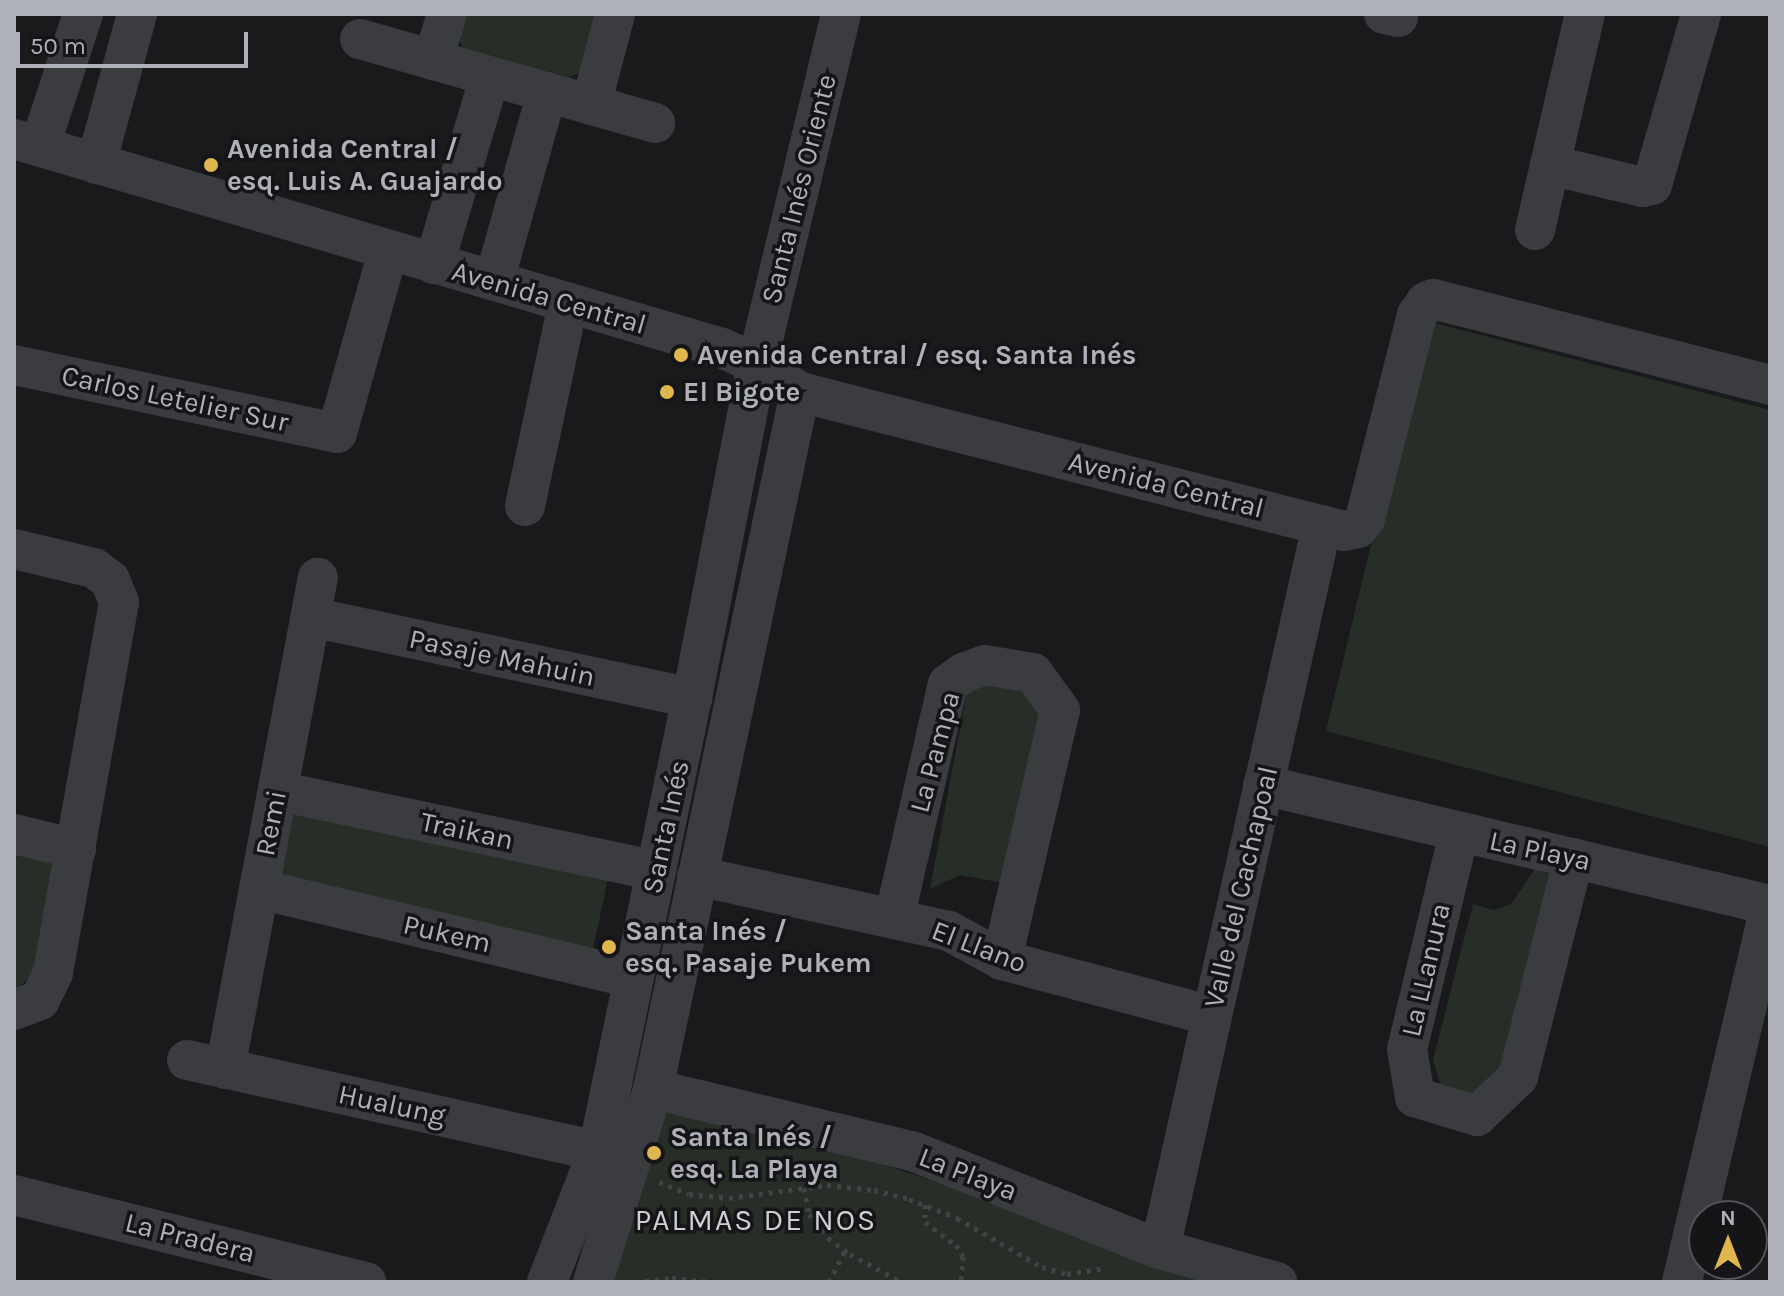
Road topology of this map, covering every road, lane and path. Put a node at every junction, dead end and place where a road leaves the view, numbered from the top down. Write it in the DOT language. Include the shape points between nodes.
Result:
graph roads {
  1 [pos="83,14"];
  2 [pos="137,14"];
  3 [pos="447,14"];
  4 [pos="615,14"];
  5 [pos="841,14"];
  6 [pos="1384,14"];
  7 [pos="1398,14"];
  8 [pos="1585,14"];
  9 [pos="1701,14"];
  10 [pos="360,39"];
  11 [pos="433,60"];
  12 [pos="490,76"];
  13 [pos="547,92"];
  14 [pos="591,105"];
  15 [pos="655,123"];
  16 [pos="27,143"];
  17 [pos="96,164"];
  18 [pos="1550,165"];
  19 [pos="1535,230"];
  20 [pos="388,251"];
  21 [pos="434,264"];
  22 [pos="494,281"];
  23 [pos="568,303"];
  24 [pos="757,364"];
  25 [pos="14,365"];
  26 [pos="1770,385"];
  27 [pos="800,392"];
  28 [pos="525,506"];
  29 [pos="1340,526"];
  30 [pos="14,549"];
  31 [pos="318,578"];
  32 [pos="311,617"];
  33 [pos="692,698"];
  34 [pos="1263,785"];
  35 [pos="278,791"];
  36 [pos="1459,833"];
  37 [pos="14,834"];
  38 [pos="76,849"];
  39 [pos="1574,858"];
  40 [pos="656,871"];
  41 [pos="697,876"];
  42 [pos="259,889"];
  43 [pos="1770,907"];
  44 [pos="894,919"];
  45 [pos="1002,960"];
  46 [pos="634,978"];
  47 [pos="14,1010"];
  48 [pos="1212,1016"];
  49 [pos="206,1064"];
  50 [pos="653,1089"];
  51 [pos="614,1157"];
  52 [pos="804,1188"];
  53 [pos="14,1195"];
  54 [pos="925,1204"];
  55 [pos="1160,1249"];
  56 [pos="845,1251"];
  57 [pos="1115,1272"];
  58 [pos="366,1282"];
  59 [pos="547,1282"];
  60 [pos="593,1282"];
  61 [pos="635,1282"];
  62 [pos="713,1282"];
  63 [pos="829,1282"];
  64 [pos="901,1282"];
  65 [pos="961,1282"];
  66 [pos="1277,1282"];
  67 [pos="1682,1282"];
  1 -- 16 [label="street"];
  2 -- 17 [label="street"];
  3 -- 11 [label="street"];
  4 -- 14 [label="street"];
  5 -- 24 [label="street, Santa Inés Oriente"];
  6 -- 7 [label="street"];
  8 -- 18 [label="street"];
  9 -- 18 [label="street" via="1656,181 1642,187"];
  10 -- 11 [label="street"];
  11 -- 12 [label="street"];
  12 -- 13 [label="street"];
  12 -- 21 [label="street"];
  13 -- 14 [label="street"];
  13 -- 22 [label="street"];
  14 -- 15 [label="street"];
  16 -- 17 [label="street, Avenida Central"];
  17 -- 20 [label="street, Avenida Central"];
  18 -- 19 [label="street"];
  20 -- 21 [label="street, Avenida Central"];
  20 -- 25 [label="street, Carlos Letelier Sur" via="337,433"];
  21 -- 22 [label="street, Avenida Central"];
  22 -- 23 [label="street, Avenida Central"];
  23 -- 24 [label="street, Avenida Central" via="722,348"];
  23 -- 28 [label="street"];
  24 -- 27 [label="street, Avenida Central"];
  24 -- 33 [label="street, Santa Inés"];
  26 -- 29 [label="street, Valle del Cachapoal" via="1433,299 1417,315 1365,519"];
  27 -- 29 [label="street, Avenida Central"];
  27 -- 41 [label="street, Santa Inés"];
  29 -- 34 [label="street, Valle del Cachapoal"];
  30 -- 38 [label="street" via="94,568 110,580 119,602"];
  31 -- 32 [label="street, Remi"];
  32 -- 33 [label="street, Pasaje Mahuin"];
  32 -- 35 [label="street, Remi"];
  33 -- 40 [label="street, Santa Inés"];
  34 -- 36 [label="street, La Playa"];
  34 -- 48 [label="street, Valle del Cachapoal"];
  35 -- 40 [label="street, Traikan"];
  35 -- 42 [label="street, Remi"];
  36 -- 39 [label="street, La Playa"];
  36 -- 39 [label="street, La LLanura" via="1407,1049 1415,1097 1477,1116 1518,1077"];
  37 -- 38 [label="street"];
  38 -- 47 [label="street" via="50,982 40,1000"];
  39 -- 43 [label="street, La Playa"];
  40 -- 46 [label="street, Santa Inés"];
  41 -- 44 [label="street, El Llano"];
  41 -- 50 [label="street, Santa Inés"];
  42 -- 46 [label="street, Pukem"];
  42 -- 49 [label="street, Remi"];
  43 -- 67 [label="street, La Playa"];
  44 -- 45 [label="street, El Llano" via="949,931"];
  44 -- 45 [label="street, La Pampa" via="948,684 985,665 1033,673 1060,710"];
  45 -- 48 [label="street, El Llano"];
  46 -- 51 [label="street, Santa Inés"];
  48 -- 55 [label="street, Valle del Cachapoal"];
  49 -- 51 [label="street, Hualung"];
  50 -- 51 [label="street, Santa Inés"];
  50 -- 55 [label="street, La Playa" via="912,1151"];
  51 -- 52 [label="path" via="667,1186 706,1197"];
  51 -- 59 [label="street, Santa Inés"];
  51 -- 60 [label="street, Santa Inés"];
  52 -- 54 [label="path" via="856,1187"];
  52 -- 56 [label="path" via="809,1214"];
  53 -- 58 [label="street, La Pradera"];
  54 -- 57 [label="path" via="1042,1267 1067,1274 1100,1267"];
  54 -- 65 [label="path" via="925,1222 963,1256"];
  55 -- 66 [label="street, La Playa"];
  56 -- 63 [label="path"];
  56 -- 64 [label="path"];
  61 -- 62 [label="path"];
}
